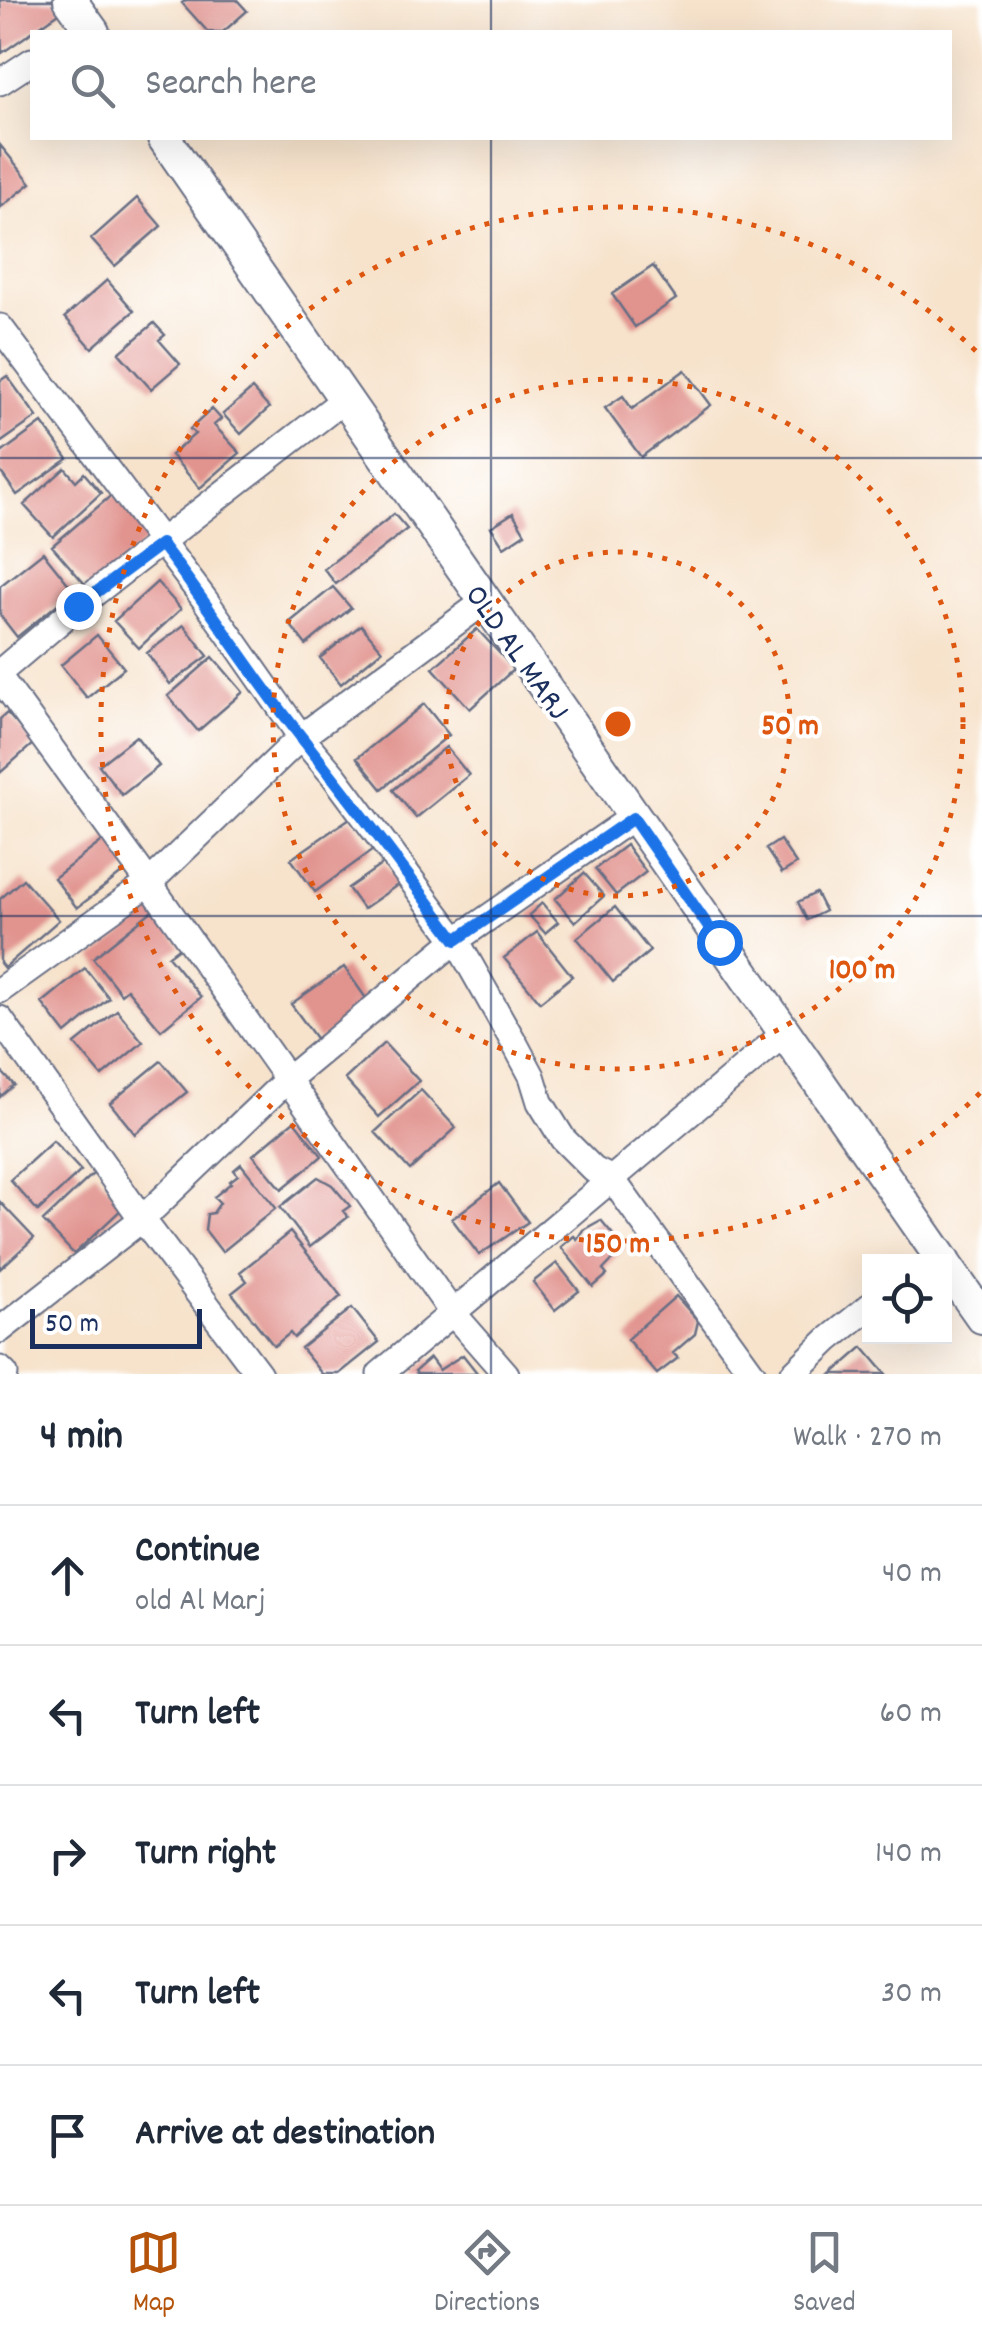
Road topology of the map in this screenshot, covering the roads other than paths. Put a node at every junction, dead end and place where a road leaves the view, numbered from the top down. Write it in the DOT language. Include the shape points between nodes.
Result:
graph roads {
  1 [pos="30,62"];
  2 [pos="0,82"];
  3 [pos="165,140"];
  4 [pos="0,327"];
  5 [pos="345,399"];
  6 [pos="161,544"];
  7 [pos="484,601"];
  8 [pos="0,675"];
  9 [pos="301,737"];
  10 [pos="633,818"];
  11 [pos="149,883"];
  12 [pos="456,940"];
  13 [pos="0,990"];
  14 [pos="0,1019"];
  15 [pos="785,1033"];
  16 [pos="286,1081"];
  17 [pos="612,1179"];
  18 [pos="142,1219"];
  19 [pos="936,1254"];
  20 [pos="952,1276"];
  21 [pos="452,1311"];
  22 [pos="862,1312"];
  23 [pos="982,1317"];
  24 [pos="0,1330"];
  25 [pos="260,1374"];
  26 [pos="380,1374"];
  27 [pos="506,1374"];
  28 [pos="753,1374"];
  29 [pos="793,1374"];
  1 -- 2 [label="street"];
  3 -- 5 [label="main road, OLD AL MARJ"];
  4 -- 6 [label="street"];
  5 -- 6 [label="street"];
  5 -- 7 [label="main road, OLD AL MARJ"];
  6 -- 8 [label="street"];
  6 -- 9 [label="street"];
  7 -- 9 [label="street"];
  7 -- 10 [label="main road, OLD AL MARJ"];
  8 -- 11 [label="street"];
  9 -- 11 [label="street"];
  9 -- 12 [label="street"];
  10 -- 12 [label="street"];
  10 -- 15 [label="main road, OLD AL MARJ"];
  11 -- 13 [label="street"];
  11 -- 16 [label="street"];
  12 -- 16 [label="street"];
  12 -- 17 [label="street" via="548,1116 578,1156"];
  14 -- 18 [label="street"];
  15 -- 17 [label="street"];
  15 -- 19 [label="main road, OLD AL MARJ"];
  16 -- 18 [label="street"];
  16 -- 21 [label="street"];
  17 -- 21 [label="street"];
  17 -- 28 [label="street"];
  18 -- 24 [label="street"];
  18 -- 25 [label="street"];
  20 -- 23 [label="main road, OLD AL MARJ"];
  21 -- 26 [label="street"];
  21 -- 27 [label="street"];
  22 -- 29 [label="street"];
}
